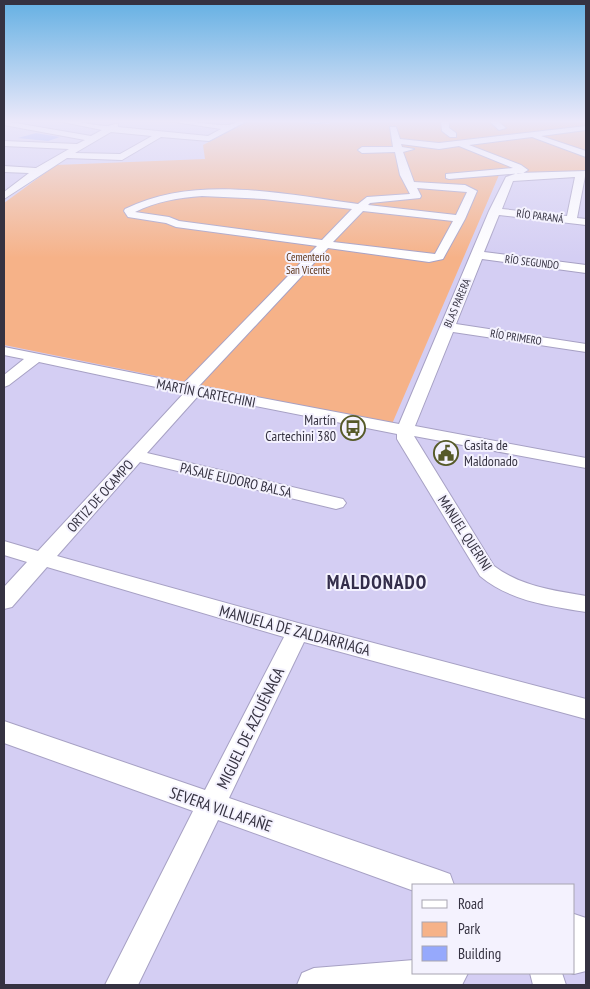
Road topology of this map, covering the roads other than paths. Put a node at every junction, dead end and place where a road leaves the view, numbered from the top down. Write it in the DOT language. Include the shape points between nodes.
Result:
graph roads {
  1 [pos="46,166"];
  2 [pos="405,166"];
  3 [pos="515,166"];
  4 [pos="584,166"];
  5 [pos="4,169"];
  6 [pos="525,170"];
  7 [pos="38,171"];
  8 [pos="582,177"];
  9 [pos="408,181"];
  10 [pos="4,184"];
  11 [pos="18,184"];
  12 [pos="4,196"];
  13 [pos="361,207"];
  14 [pos="494,211"];
  15 [pos="460,219"];
  16 [pos="571,220"];
  17 [pos="586,222"];
  18 [pos="328,244"];
  19 [pos="477,255"];
  20 [pos="586,270"];
  21 [pos="447,327"];
  22 [pos="586,348"];
  23 [pos="4,352"];
  24 [pos="35,358"];
  25 [pos="4,382"];
  26 [pos="191,390"];
  27 [pos="405,430"];
  28 [pos="136,456"];
  29 [pos="586,463"];
  30 [pos="336,503"];
  31 [pos="4,548"];
  32 [pos="42,559"];
  33 [pos="4,601"];
  34 [pos="586,604"];
  35 [pos="298,632"];
  36 [pos="586,709"];
  37 [pos="4,732"];
  38 [pos="211,805"];
  39 [pos="436,884"];
  40 [pos="440,974"];
  41 [pos="120,985"];
  42 [pos="314,985"];
  1 -- 7 [label="street"];
  2 -- 9 [label="street"];
  3 -- 6 [label="street"];
  4 -- 6 [label="street"];
  5 -- 7 [label="street"];
  6 -- 9 [label="street"];
  7 -- 11 [label="street"];
  8 -- 14 [label="street, BLAS PARERA" via="557,174 512,177"];
  8 -- 16 [label="street"];
  9 -- 13 [label="street" via="415,197 370,199"];
  9 -- 15 [label="street" via="472,190"];
  10 -- 11 [label="street"];
  11 -- 12 [label="street"];
  13 -- 15 [label="street"];
  13 -- 18 [label="street, ORTIZ DE OCAMPO"];
  13 -- 18 [label="street" via="231,194 155,198 129,211 176,224"];
  14 -- 16 [label="street, RÍO PARANÁ"];
  14 -- 19 [label="street, BLAS PARERA"];
  15 -- 18 [label="street" via="439,257"];
  16 -- 17 [label="street, RÍO PARANÁ"];
  18 -- 26 [label="street, ORTIZ DE OCAMPO"];
  19 -- 20 [label="street, RÍO SEGUNDO"];
  19 -- 21 [label="street, BLAS PARERA"];
  21 -- 22 [label="street, RÍO PRIMERO"];
  21 -- 27 [label="street, BLAS PARERA"];
  23 -- 24 [label="street, MARTÍN CARTECHINI"];
  24 -- 25 [label="street"];
  24 -- 26 [label="street, MARTÍN CARTECHINI"];
  26 -- 27 [label="street, MARTÍN CARTECHINI"];
  26 -- 28 [label="street, ORTIZ DE OCAMPO"];
  27 -- 29 [label="street, MARTÍN CARTECHINI" via="431,432"];
  27 -- 34 [label="street, MANUEL QUERINI" via="406,439 487,571 515,590"];
  28 -- 30 [label="street, PASAJE EUDORO BALSA"];
  28 -- 32 [label="street, ORTIZ DE OCAMPO"];
  31 -- 32 [label="street, MANUELA DE ZALDARRIAGA"];
  32 -- 33 [label="street, ORTIZ DE OCAMPO"];
  32 -- 35 [label="street, MANUELA DE ZALDARRIAGA"];
  35 -- 36 [label="street, MANUELA DE ZALDARRIAGA"];
  35 -- 38 [label="street, MIGUEL DE AZCUÉNAGA"];
  37 -- 38 [label="street, SEVERA VILLAFAÑE"];
  38 -- 39 [label="street, SEVERA VILLAFAÑE"];
  38 -- 41 [label="street, MIGUEL DE AZCUÉNAGA"];
  40 -- 42 [label="street"];
}
